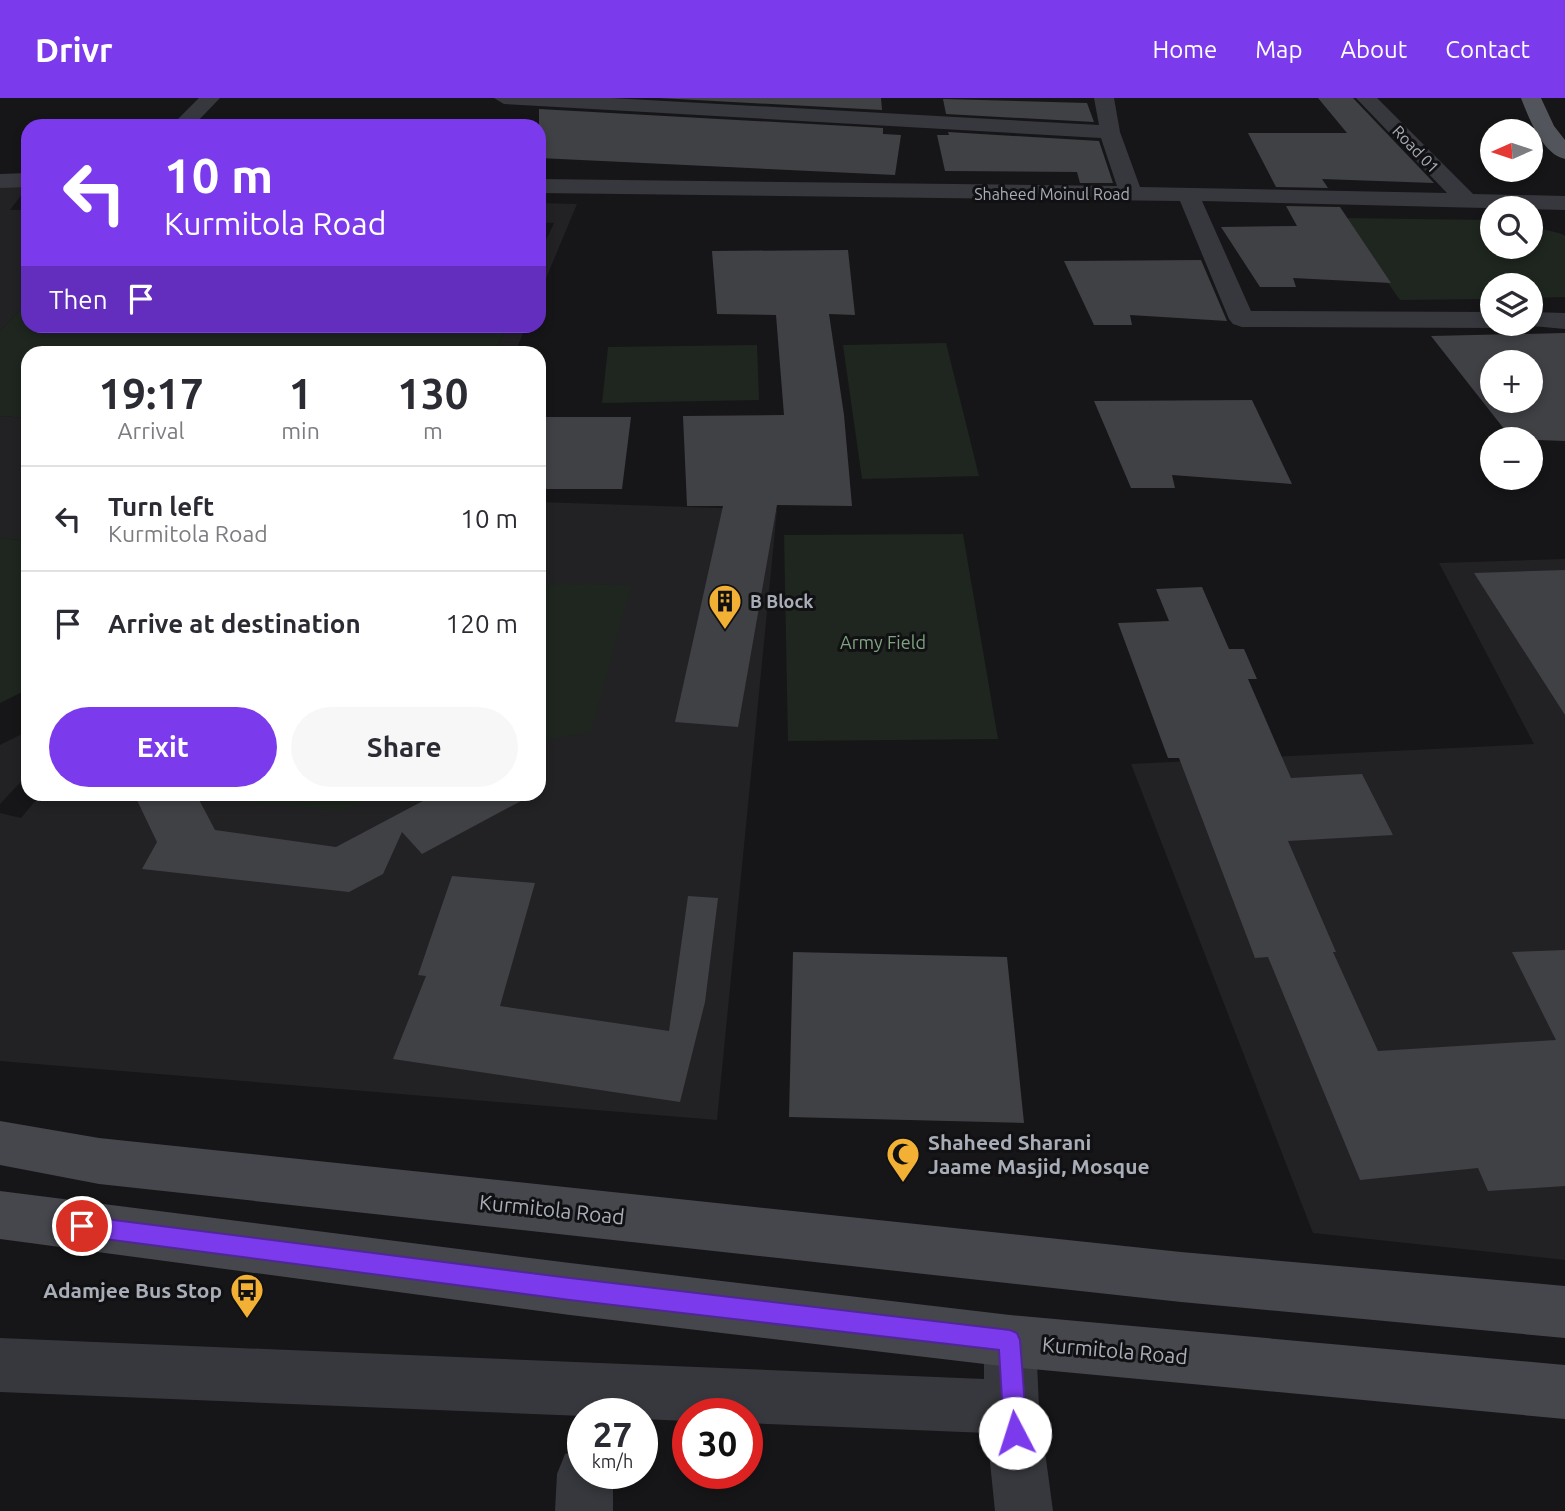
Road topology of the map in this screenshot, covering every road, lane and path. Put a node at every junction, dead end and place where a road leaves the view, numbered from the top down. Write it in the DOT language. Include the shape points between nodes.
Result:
graph roads {
  1 [pos="210,98"];
  2 [pos="505,98"];
  3 [pos="1104,98"];
  4 [pos="1366,98"];
  5 [pos="1531,98"];
  6 [pos="188,119"];
  7 [pos="1110,132"];
  8 [pos="1565,153"];
  9 [pos="1544,158"];
  10 [pos="1558,175"];
  11 [pos="21,180"];
  12 [pos="0,181"];
  13 [pos="546,186"];
  14 [pos="1131,194"];
  15 [pos="1188,194"];
  16 [pos="1467,201"];
  17 [pos="1565,203"];
  18 [pos="1480,320"];
  19 [pos="1543,320"];
  20 [pos="1565,321"];
  21 [pos="0,1143"];
  22 [pos="0,1215"];
  23 [pos="1565,1312"];
  24 [pos="1010,1340"];
  25 [pos="0,1365"];
  26 [pos="1565,1392"];
  27 [pos="567,1400"];
  28 [pos="658,1402"];
  29 [pos="1012,1407"];
  30 [pos="585,1489"];
  31 [pos="584,1511"];
  32 [pos="1024,1511"];
  1 -- 6 [label="street"];
  2 -- 7 [label="street"];
  3 -- 7 [label="street"];
  4 -- 16 [label="street, Road 01"];
  5 -- 8 [label="main road" via="1544,128"];
  7 -- 14 [label="street"];
  9 -- 10 [label="main road"];
  11 -- 12 [label="street"];
  13 -- 14 [label="street, Shaheed Moinul Road"];
  14 -- 15 [label="street, Shaheed Moinul Road"];
  15 -- 16 [label="street, Shaheed Moinul Road"];
  15 -- 18 [label="street" via="1242,319"];
  16 -- 17 [label="street, Shaheed Moinul Road"];
  19 -- 20 [label="street"];
  21 -- 23 [label="main road, Kurmitola Road" via="113,1163 1168,1275"];
  22 -- 24 [label="main road, Kurmitola Road"];
  24 -- 26 [label="main road, Kurmitola Road"];
  24 -- 29 [label="street"];
  25 -- 27 [label="street"];
  28 -- 29 [label="street"];
  29 -- 32 [label="street"];
  30 -- 31 [label="street"];
}
